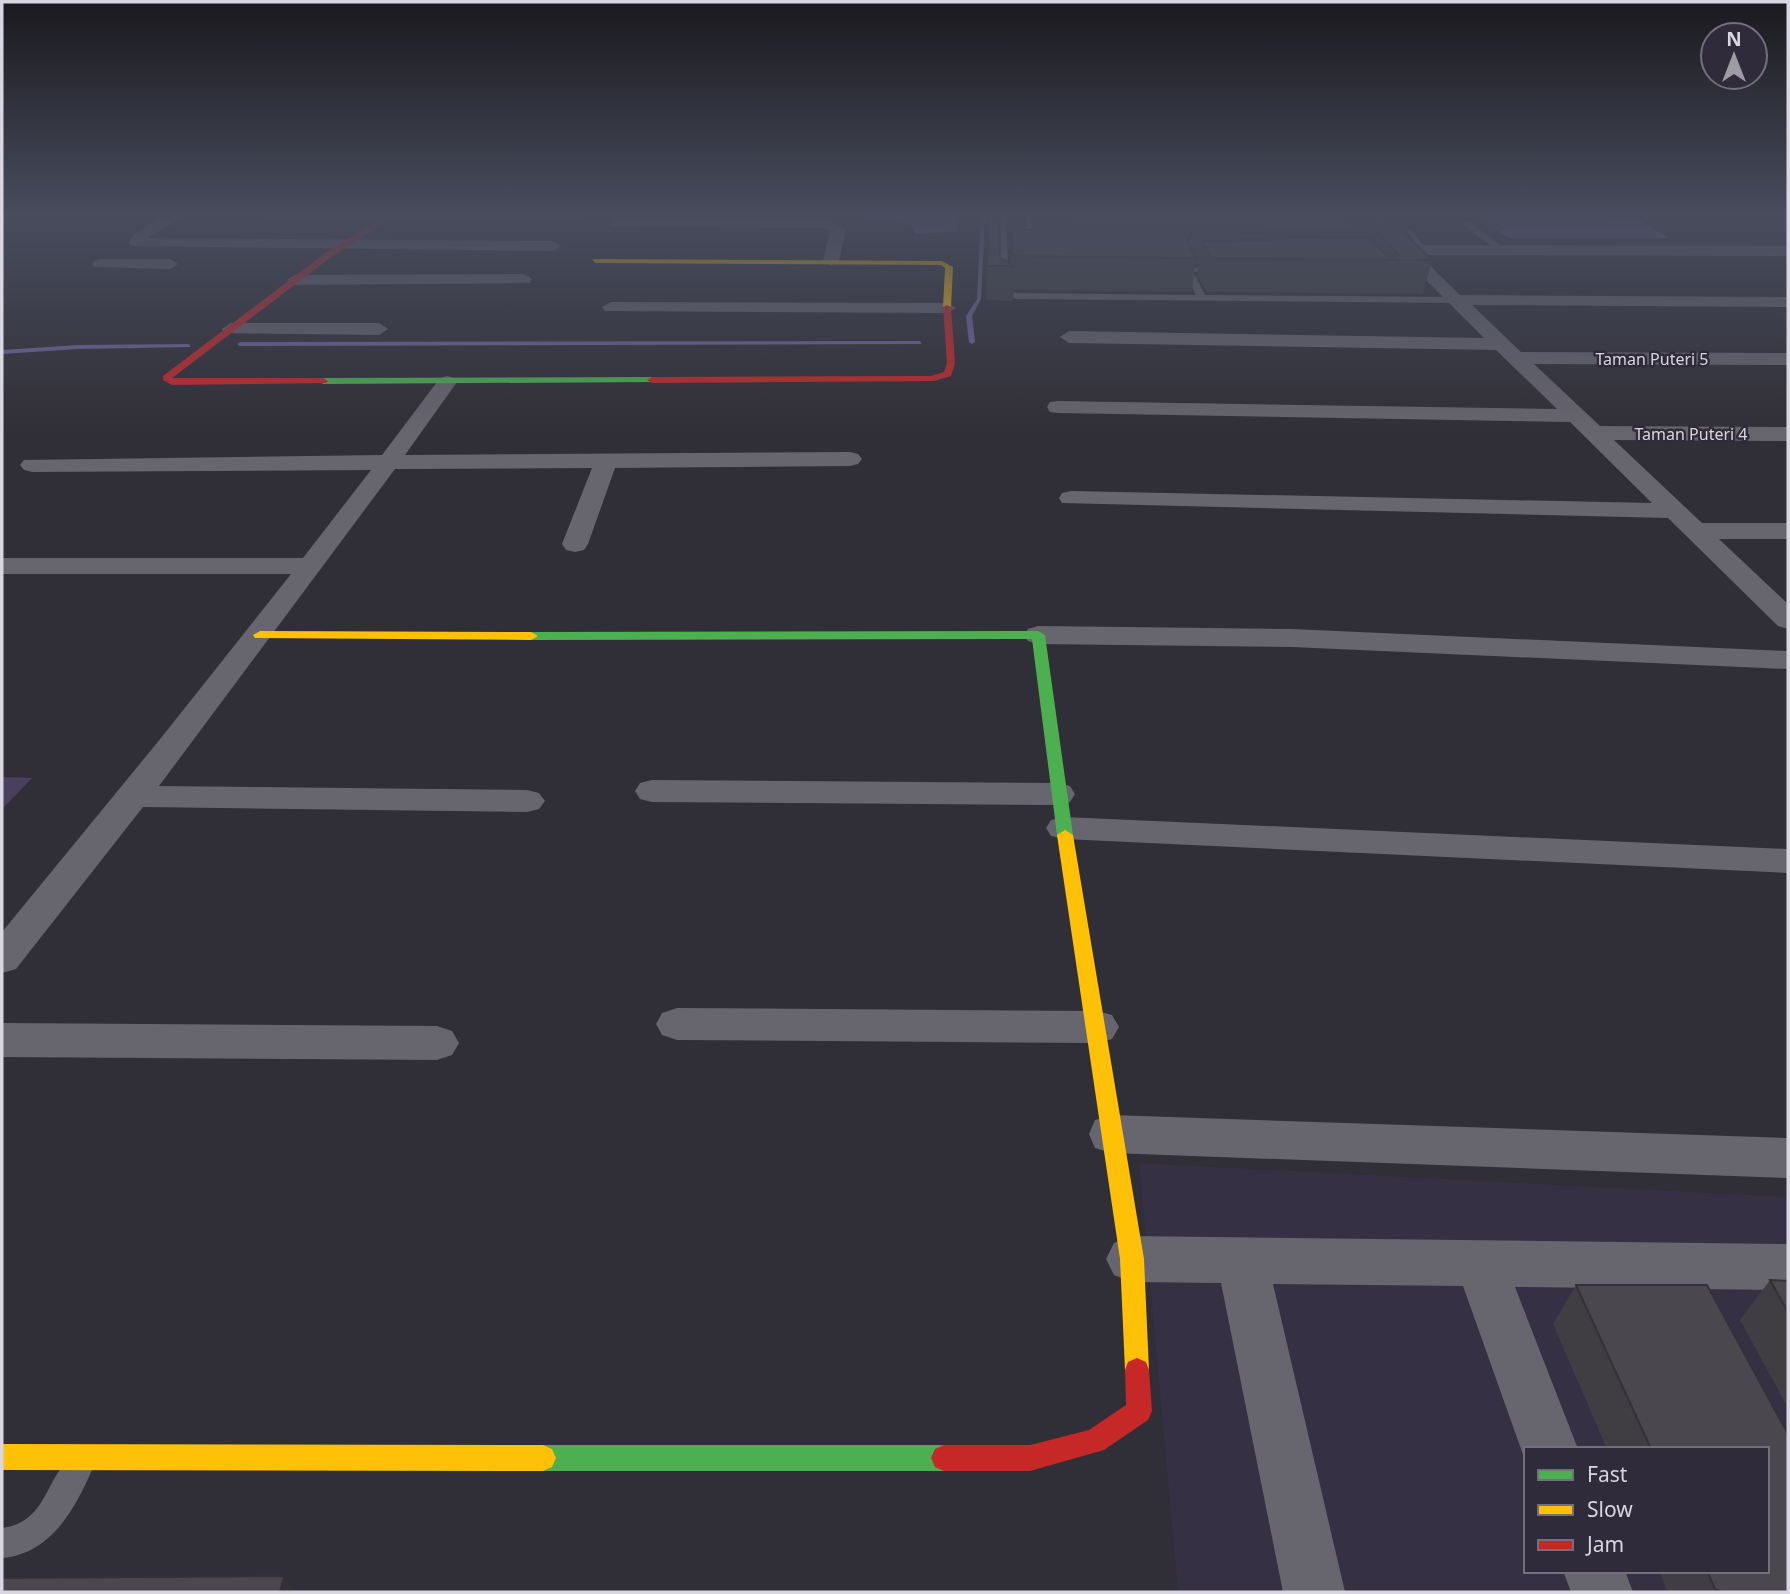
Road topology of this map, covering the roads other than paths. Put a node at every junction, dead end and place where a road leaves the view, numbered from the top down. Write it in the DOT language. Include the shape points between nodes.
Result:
graph roads {
  1 [pos="273,289"];
  2 [pos="948,289"];
  3 [pos="1005,289"];
  4 [pos="1198,289"];
  5 [pos="1445,289"];
  6 [pos="1203,299"];
  7 [pos="1456,300"];
  8 [pos="1788,302"];
  9 [pos="611,307"];
  10 [pos="947,308"];
  11 [pos="231,329"];
  12 [pos="379,330"];
  13 [pos="1069,337"];
  14 [pos="1509,351"];
  15 [pos="1788,359"];
  16 [pos="447,382"];
  17 [pos="1058,407"];
  18 [pos="1586,425"];
  19 [pos="1788,434"];
  20 [pos="607,459"];
  21 [pos="850,459"];
  22 [pos="390,460"];
  23 [pos="32,465"];
  24 [pos="1071,498"];
  25 [pos="1675,511"];
  26 [pos="1696,531"];
  27 [pos="1788,531"];
  28 [pos="575,544"];
  29 [pos="2,566"];
  30 [pos="310,566"];
  31 [pos="1788,620"];
  32 [pos="260,635"];
  33 [pos="1038,635"];
  34 [pos="1788,660"];
  35 [pos="652,791"];
  36 [pos="135,796"];
  37 [pos="527,801"];
  38 [pos="1061,811"];
  39 [pos="1788,861"];
  40 [pos="2,959"];
  41 [pos="677,1024"];
  42 [pos="1097,1027"];
  43 [pos="2,1040"];
  44 [pos="437,1043"];
  45 [pos="1112,1134"];
  46 [pos="1788,1158"];
  47 [pos="1132,1259"];
  48 [pos="1242,1260"];
  49 [pos="1480,1263"];
  50 [pos="1788,1267"];
  51 [pos="1548,1447"];
  52 [pos="84,1456"];
  53 [pos="2,1457"];
  54 [pos="2,1543"];
  55 [pos="1595,1573"];
  56 [pos="1314,1592"];
  57 [pos="1602,1592"];
  1 -- 11 [label="street"];
  2 -- 10 [label="street"];
  3 -- 6 [label="lane" via="1008,295"];
  4 -- 6 [label="lane"];
  5 -- 7 [label="street"];
  6 -- 7 [label="lane"];
  7 -- 8 [label="street"];
  7 -- 14 [label="street"];
  9 -- 10 [label="street"];
  10 -- 16 [label="street" via="951,363 948,374 931,379"];
  11 -- 12 [label="street"];
  11 -- 16 [label="street" via="166,378 172,382"];
  13 -- 14 [label="street, Taman Puteri 5"];
  14 -- 15 [label="street, Taman Puteri 5"];
  14 -- 18 [label="street"];
  16 -- 22 [label="street"];
  17 -- 18 [label="street, Taman Puteri 4"];
  18 -- 19 [label="street, Taman Puteri 4"];
  18 -- 25 [label="street"];
  20 -- 21 [label="street"];
  20 -- 22 [label="street"];
  20 -- 28 [label="street"];
  22 -- 23 [label="street"];
  22 -- 30 [label="street"];
  24 -- 25 [label="street"];
  25 -- 26 [label="street"];
  26 -- 27 [label="street"];
  26 -- 31 [label="street"];
  29 -- 30 [label="street"];
  30 -- 32 [label="street"];
  32 -- 33 [label="street"];
  32 -- 36 [label="street"];
  33 -- 34 [label="street" via="1292,638"];
  33 -- 38 [label="street"];
  35 -- 38 [label="street"];
  36 -- 37 [label="street"];
  36 -- 40 [label="street"];
  38 -- 39 [label="street"];
  38 -- 42 [label="street"];
  41 -- 42 [label="street"];
  42 -- 45 [label="street"];
  43 -- 44 [label="street"];
  45 -- 46 [label="street"];
  45 -- 47 [label="street"];
  47 -- 48 [label="street"];
  47 -- 52 [label="street" via="1139,1411 1095,1441 1030,1458"];
  48 -- 49 [label="street"];
  48 -- 56 [label="street"];
  49 -- 50 [label="street" via="1694,1278"];
  49 -- 51 [label="street"];
  52 -- 53 [label="street"];
  52 -- 54 [label="lane" via="50,1518 15,1544"];
  55 -- 57 [label="street"];
}
